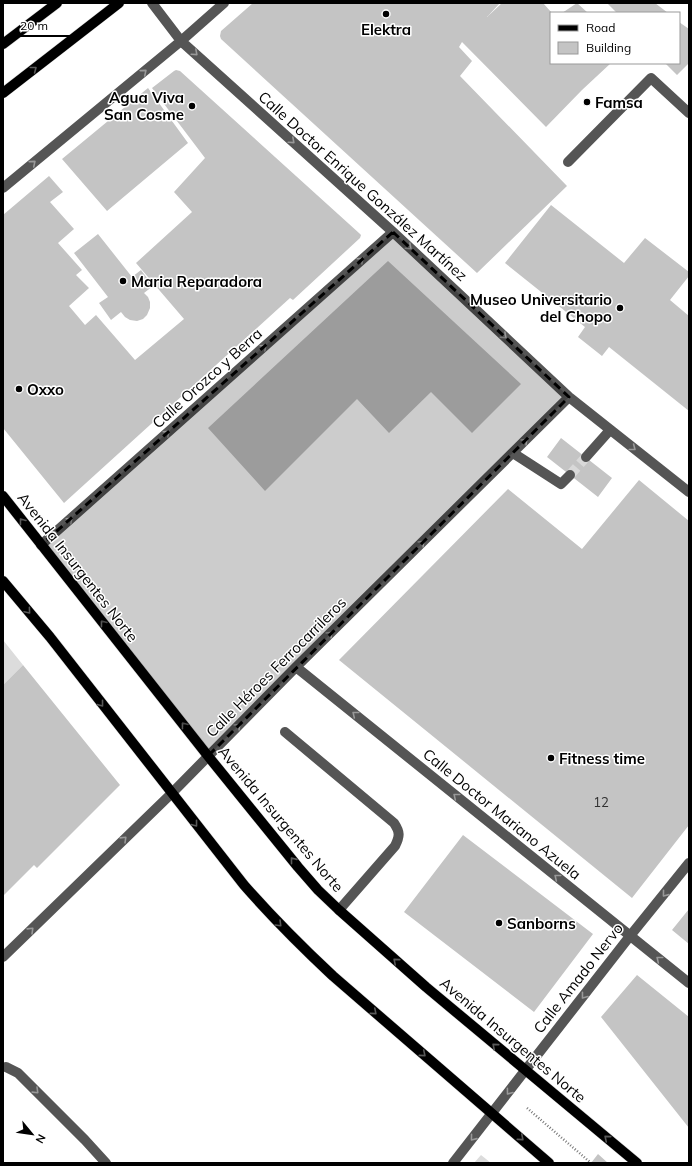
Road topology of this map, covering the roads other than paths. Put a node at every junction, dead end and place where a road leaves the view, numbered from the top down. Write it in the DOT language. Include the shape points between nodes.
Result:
graph roads {
  1 [pos="119,3"];
  2 [pos="152,3"];
  3 [pos="224,3"];
  4 [pos="51,5"];
  5 [pos="181,41"];
  6 [pos="3,44"];
  7 [pos="3,93"];
  8 [pos="689,113"];
  9 [pos="568,162"];
  10 [pos="3,188"];
  11 [pos="393,232"];
  12 [pos="569,397"];
  13 [pos="610,430"];
  14 [pos="513,453"];
  15 [pos="586,457"];
  16 [pos="570,475"];
  17 [pos="689,492"];
  18 [pos="3,496"];
  19 [pos="41,545"];
  20 [pos="3,582"];
  21 [pos="296,667"];
  22 [pos="285,732"];
  23 [pos="208,756"];
  24 [pos="171,794"];
  25 [pos="689,863"];
  26 [pos="339,910"];
  27 [pos="630,936"];
  28 [pos="3,957"];
  29 [pos="689,984"];
  30 [pos="6,1067"];
  31 [pos="525,1070"];
  32 [pos="493,1113"];
  33 [pos="106,1163"];
  34 [pos="453,1163"];
  35 [pos="549,1163"];
  36 [pos="637,1163"];
  7 -- 1 [label="main road, one-way"];
  2 -- 5 [label="street, Calle Doctor Enrique González Martínez"];
  3 -- 5 [label="street"];
  4 -- 6 [label="main road"];
  10 -- 5 [label="street, one-way"];
  5 -- 11 [label="street, Calle Doctor Enrique González Martínez, one-way"];
  8 -- 9 [label="street" via="651,78"];
  11 -- 12 [label="street, Calle Doctor Enrique González Martínez, one-way"];
  19 -- 11 [label="street, Calle Orozco y Berra, one-way"];
  12 -- 13 [label="street, Calle Doctor Enrique González Martínez"];
  14 -- 12 [label="street, Calle Héroes Ferrocarrileros, one-way"];
  13 -- 15 [label="street"];
  13 -- 17 [label="street, Calle Doctor Enrique González Martínez, one-way"];
  14 -- 16 [label="street" via="561,484"];
  21 -- 14 [label="street, Calle Héroes Ferrocarrileros, one-way"];
  19 -- 18 [label="main road, Avenida Insurgentes Norte, one-way"];
  23 -- 19 [label="main road, Avenida Insurgentes Norte, one-way"];
  20 -- 24 [label="main road, one-way" via="50,637"];
  23 -- 21 [label="street, Calle Héroes Ferrocarrileros, one-way"];
  27 -- 21 [label="street, Calle Doctor Mariano Azuela, one-way"];
  22 -- 26 [label="street" via="394,823 398,830 396,846"];
  23 -- 24 [label="street, Calle Héroes Ferrocarrileros"];
  26 -- 23 [label="main road, Avenida Insurgentes Norte, one-way" via="318,890"];
  28 -- 24 [label="street, Calle Héroes Ferrocarrileros, one-way"];
  24 -- 32 [label="main road, one-way" via="244,885 301,946"];
  25 -- 27 [label="street, Calle Amado Nervo, one-way"];
  31 -- 26 [label="main road, Avenida Insurgentes Norte, one-way"];
  29 -- 27 [label="street, Calle Doctor Mariano Azuela, one-way"];
  27 -- 31 [label="street, Calle Amado Nervo, one-way"];
  30 -- 33 [label="street, one-way" via="18,1073"];
  31 -- 32 [label="street, Calle Amado Nervo, one-way"];
  36 -- 31 [label="main road, Avenida Insurgentes Norte, one-way"];
  32 -- 34 [label="street, Calle Amado Nervo, one-way"];
  32 -- 35 [label="main road, one-way"];
}
